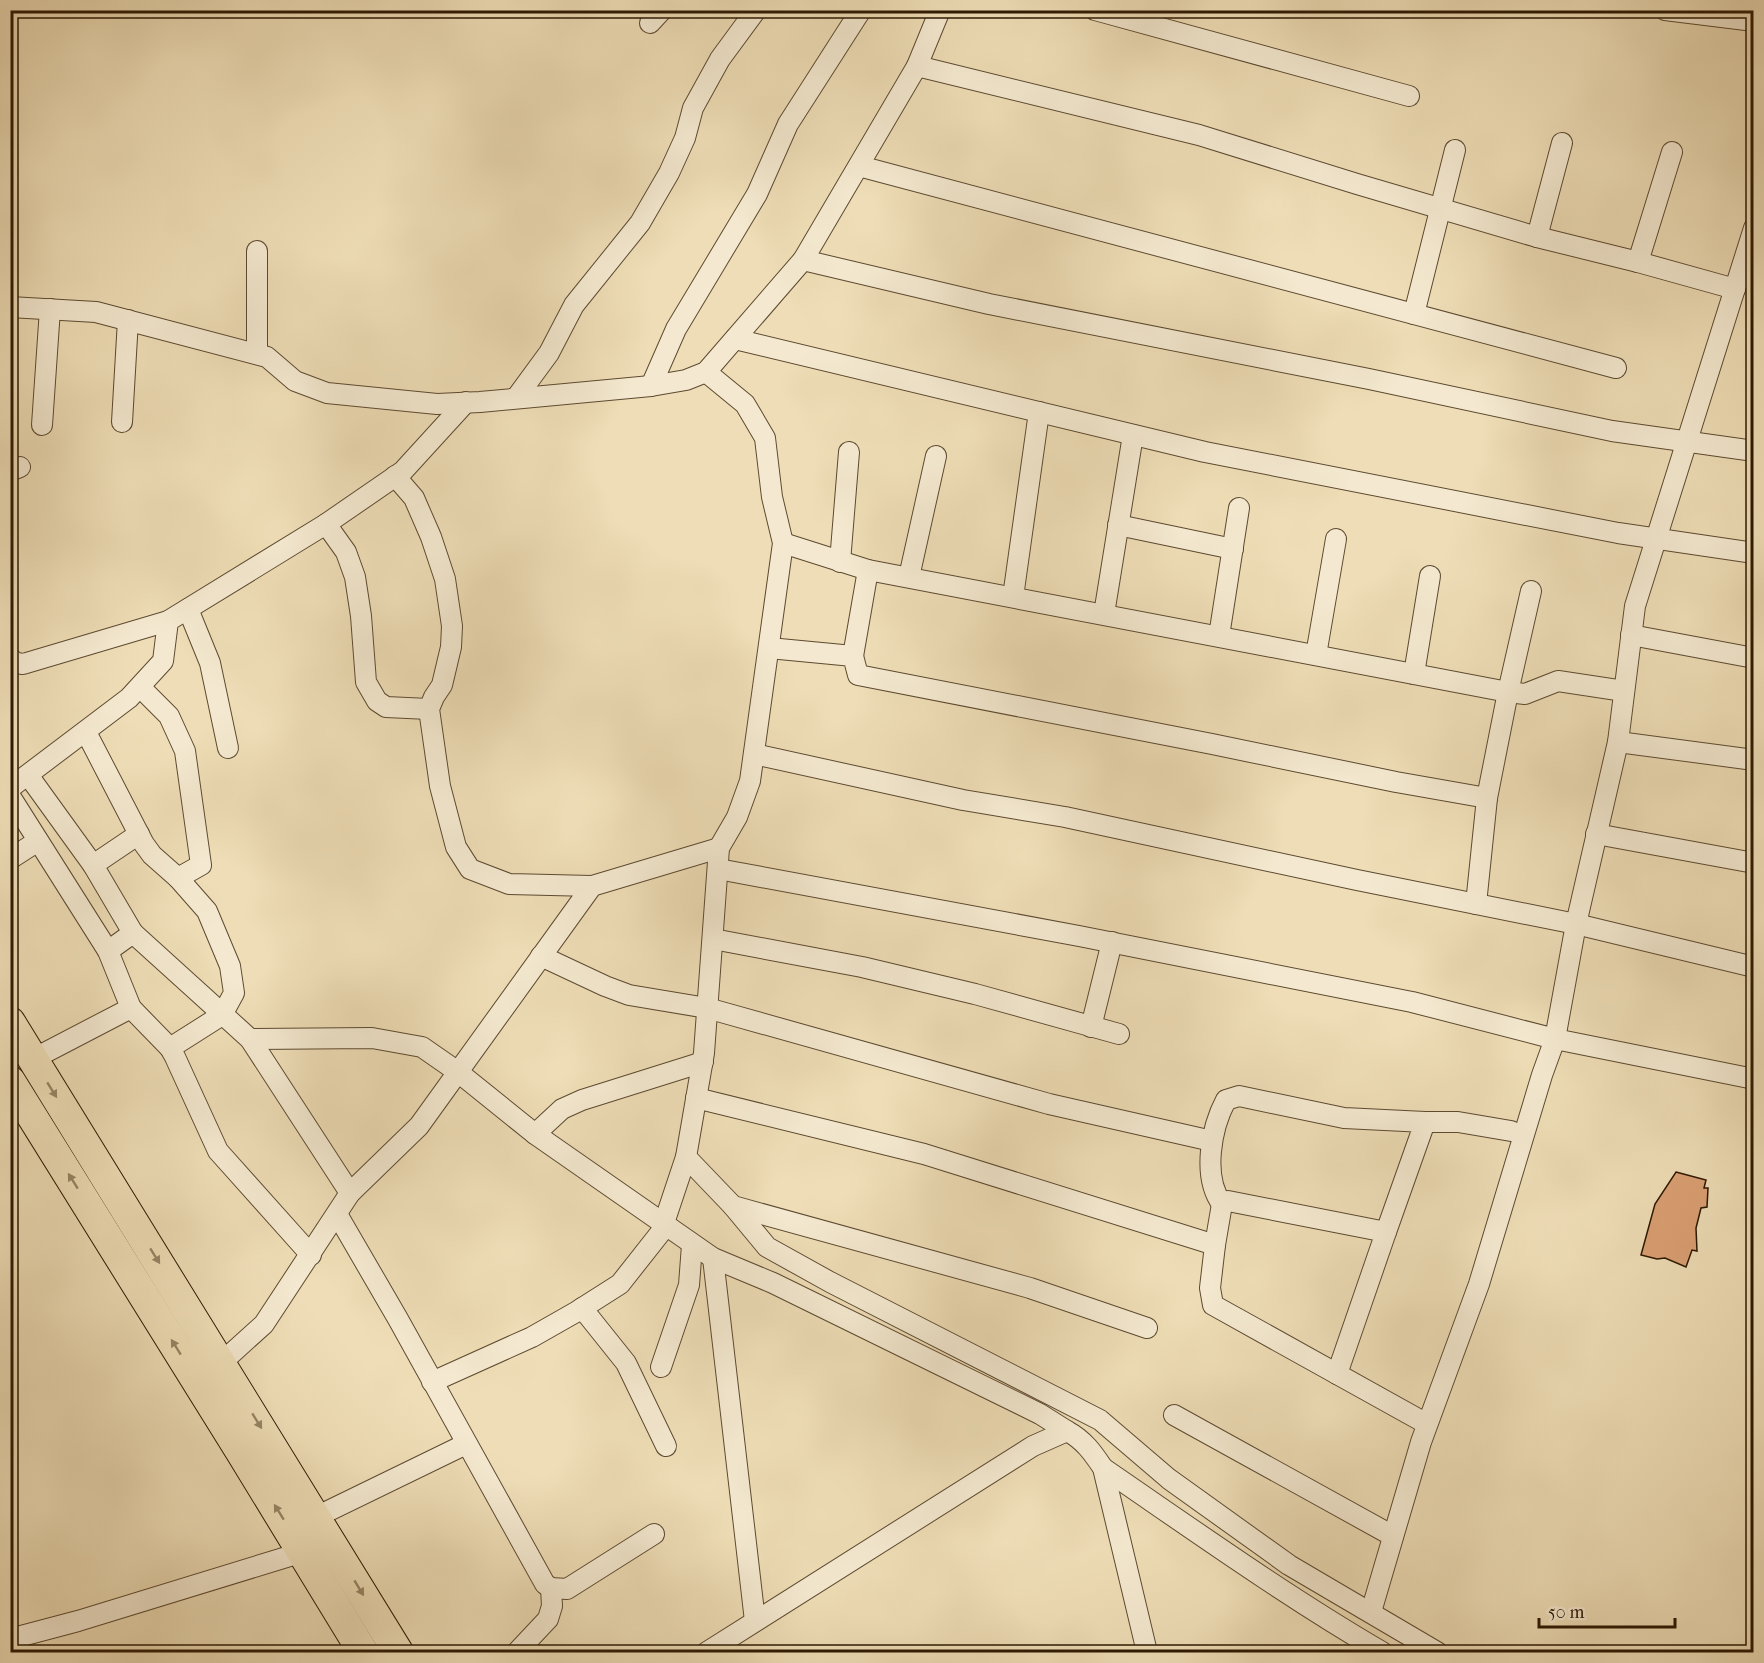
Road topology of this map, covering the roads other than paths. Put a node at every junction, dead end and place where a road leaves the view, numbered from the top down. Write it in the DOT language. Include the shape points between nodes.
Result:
graph roads {
  1 [pos="756,10"];
  2 [pos="861,10"];
  3 [pos="940,10"];
  4 [pos="1095,10"];
  5 [pos="1665,10"];
  6 [pos="1754,21"];
  7 [pos="917,66"];
  8 [pos="1409,96"];
  9 [pos="1562,143"];
  10 [pos="1455,150"];
  11 [pos="1672,152"];
  12 [pos="859,166"];
  13 [pos="1441,209"];
  14 [pos="1752,236"];
  15 [pos="1537,237"];
  16 [pos="257,251"];
  17 [pos="803,260"];
  18 [pos="1638,262"];
  19 [pos="1735,289"];
  20 [pos="10,307"];
  21 [pos="50,309"];
  22 [pos="1414,314"];
  23 [pos="128,320"];
  24 [pos="735,339"];
  25 [pos="257,354"];
  26 [pos="1616,368"];
  27 [pos="706,372"];
  28 [pos="651,386"];
  29 [pos="516,398"];
  30 [pos="466,402"];
  31 [pos="1039,412"];
  32 [pos="122,422"];
  33 [pos="42,425"];
  34 [pos="1133,435"];
  35 [pos="1687,442"];
  36 [pos="1754,451"];
  37 [pos="849,452"];
  38 [pos="936,456"];
  39 [pos="395,476"];
  40 [pos="1239,508"];
  41 [pos="326,524"];
  42 [pos="1118,525"];
  43 [pos="1656,538"];
  44 [pos="1336,539"];
  45 [pos="783,543"];
  46 [pos="1233,549"];
  47 [pos="1754,553"];
  48 [pos="840,562"];
  49 [pos="868,570"];
  50 [pos="1430,576"];
  51 [pos="909,577"];
  52 [pos="1531,591"];
  53 [pos="1013,597"];
  54 [pos="188,609"];
  55 [pos="1104,614"];
  56 [pos="168,621"];
  57 [pos="1631,635"];
  58 [pos="1219,636"];
  59 [pos="769,648"];
  60 [pos="1317,655"];
  61 [pos="853,656"];
  62 [pos="10,658"];
  63 [pos="1754,658"];
  64 [pos="1414,674"];
  65 [pos="140,687"];
  66 [pos="1624,691"];
  67 [pos="1508,692"];
  68 [pos="429,709"];
  69 [pos="86,732"];
  70 [pos="1618,742"];
  71 [pos="228,748"];
  72 [pos="754,754"];
  73 [pos="1754,760"];
  74 [pos="28,775"];
  75 [pos="10,788"];
  76 [pos="10,796"];
  77 [pos="1487,798"];
  78 [pos="139,834"];
  79 [pos="1596,834"];
  80 [pos="38,841"];
  81 [pos="719,848"];
  82 [pos="10,859"];
  83 [pos="1754,863"];
  84 [pos="93,865"];
  85 [pos="718,869"];
  86 [pos="178,878"];
  87 [pos="592,886"];
  88 [pos="1476,904"];
  89 [pos="1576,924"];
  90 [pos="133,933"];
  91 [pos="712,939"];
  92 [pos="1112,942"];
  93 [pos="108,951"];
  94 [pos="541,956"];
  95 [pos="1754,967"];
  96 [pos="131,1008"];
  97 [pos="707,1008"];
  98 [pos="222,1016"];
  99 [pos="10,1022"];
  100 [pos="1091,1027"];
  101 [pos="1119,1034"];
  102 [pos="250,1039"];
  103 [pos="1556,1039"];
  104 [pos="170,1048"];
  105 [pos="33,1059"];
  106 [pos="703,1062"];
  107 [pos="459,1072"];
  108 [pos="1754,1079"];
  109 [pos="10,1081"];
  110 [pos="696,1098"];
  111 [pos="1425,1122"];
  112 [pos="1511,1131"];
  113 [pos="535,1134"];
  114 [pos="1212,1140"];
  115 [pos="686,1157"];
  116 [pos="350,1193"];
  117 [pos="1222,1204"];
  118 [pos="733,1206"];
  119 [pos="337,1214"];
  120 [pos="664,1224"];
  121 [pos="1386,1232"];
  122 [pos="692,1245"];
  123 [pos="1215,1245"];
  124 [pos="311,1255"];
  125 [pos="713,1258"];
  126 [pos="582,1308"];
  127 [pos="1147,1328"];
  128 [pos="221,1363"];
  129 [pos="661,1367"];
  130 [pos="1337,1374"];
  131 [pos="432,1382"];
  132 [pos="1174,1415"];
  133 [pos="1427,1424"];
  134 [pos="1068,1431"];
  135 [pos="466,1443"];
  136 [pos="666,1446"];
  137 [pos="1103,1468"];
  138 [pos="316,1517"];
  139 [pos="654,1534"];
  140 [pos="1393,1536"];
  141 [pos="303,1552"];
  142 [pos="551,1588"];
  143 [pos="1371,1612"];
  144 [pos="756,1621"];
  145 [pos="10,1639"];
  146 [pos="363,1653"];
  147 [pos="398,1653"];
  148 [pos="517,1653"];
  149 [pos="707,1653"];
  150 [pos="1147,1653"];
  151 [pos="1382,1653"];
  152 [pos="1437,1653"];
  1 -- 29 [label="street" via="720,59 693,108 669,173 640,223 574,305 549,353"];
  2 -- 28 [label="street" via="788,124 757,194 676,329"];
  3 -- 7 [label="street"];
  4 -- 8 [label="street"];
  5 -- 6 [label="street"];
  7 -- 12 [label="street"];
  7 -- 13 [label="street" via="1199,135"];
  9 -- 15 [label="street"];
  10 -- 13 [label="street"];
  11 -- 18 [label="street"];
  12 -- 17 [label="street"];
  12 -- 22 [label="street"];
  13 -- 15 [label="street"];
  13 -- 22 [label="street"];
  14 -- 19 [label="street"];
  15 -- 18 [label="street"];
  16 -- 25 [label="street"];
  17 -- 24 [label="street"];
  17 -- 35 [label="street" via="990,304 1612,431"];
  18 -- 19 [label="street"];
  19 -- 35 [label="street"];
  20 -- 21 [label="street"];
  21 -- 23 [label="street" via="96,312"];
  21 -- 33 [label="street"];
  22 -- 26 [label="street"];
  23 -- 25 [label="street"];
  23 -- 32 [label="street"];
  24 -- 27 [label="street"];
  24 -- 31 [label="street"];
  25 -- 30 [label="street" via="267,357 295,381 327,393 437,404"];
  27 -- 28 [label="street"];
  27 -- 45 [label="street" via="745,404 765,438 772,497"];
  28 -- 29 [label="street"];
  29 -- 30 [label="street"];
  30 -- 39 [label="street"];
  31 -- 34 [label="street"];
  31 -- 53 [label="street"];
  34 -- 42 [label="street"];
  34 -- 43 [label="street"];
  35 -- 36 [label="street"];
  35 -- 43 [label="street"];
  37 -- 48 [label="street"];
  38 -- 51 [label="street"];
  39 -- 41 [label="street"];
  39 -- 68 [label="street" via="414,498 431,537 445,579 452,626 442,685"];
  40 -- 46 [label="street"];
  41 -- 54 [label="street"];
  41 -- 68 [label="street" via="346,552 355,577 366,682 377,701 386,707"];
  42 -- 46 [label="street"];
  42 -- 55 [label="street"];
  43 -- 47 [label="street"];
  43 -- 57 [label="street" via="1635,606"];
  44 -- 60 [label="street"];
  45 -- 48 [label="street"];
  45 -- 59 [label="street"];
  46 -- 58 [label="street"];
  48 -- 49 [label="street"];
  49 -- 51 [label="street"];
  49 -- 61 [label="street"];
  50 -- 64 [label="street"];
  51 -- 53 [label="street"];
  52 -- 67 [label="street"];
  53 -- 55 [label="street"];
  54 -- 56 [label="street"];
  54 -- 71 [label="street" via="210,663"];
  55 -- 58 [label="street"];
  56 -- 62 [label="street" via="23,664"];
  56 -- 65 [label="street" via="163,661"];
  57 -- 63 [label="street"];
  57 -- 66 [label="street"];
  58 -- 60 [label="street"];
  59 -- 61 [label="street"];
  59 -- 72 [label="street"];
  60 -- 64 [label="street"];
  61 -- 77 [label="street" via="858,675"];
  64 -- 67 [label="street"];
  65 -- 69 [label="street"];
  65 -- 86 [label="street" via="169,716 185,751 201,865"];
  66 -- 67 [label="street" via="1558,681 1525,694"];
  66 -- 70 [label="street"];
  67 -- 77 [label="street"];
  68 -- 87 [label="street" via="440,786 456,847 470,869 509,884"];
  69 -- 74 [label="street"];
  69 -- 78 [label="street"];
  70 -- 73 [label="street"];
  70 -- 79 [label="street"];
  72 -- 81 [label="street" via="750,781 737,817"];
  72 -- 88 [label="street"];
  74 -- 75 [label="street"];
  74 -- 84 [label="street"];
  76 -- 80 [label="street"];
  77 -- 88 [label="street"];
  78 -- 84 [label="street"];
  78 -- 86 [label="street" via="152,855"];
  79 -- 83 [label="street"];
  79 -- 89 [label="street"];
  80 -- 82 [label="street"];
  80 -- 93 [label="street"];
  81 -- 85 [label="street"];
  81 -- 87 [label="street"];
  84 -- 90 [label="street"];
  85 -- 91 [label="street"];
  85 -- 92 [label="street"];
  86 -- 98 [label="street" via="207,911 230,966 234,993"];
  87 -- 94 [label="street"];
  88 -- 89 [label="street"];
  89 -- 95 [label="street"];
  89 -- 103 [label="street"];
  90 -- 93 [label="street"];
  90 -- 98 [label="street"];
  91 -- 97 [label="street"];
  91 -- 100 [label="street" via="862,967"];
  92 -- 100 [label="street"];
  92 -- 103 [label="street" via="1412,1002"];
  93 -- 96 [label="street"];
  94 -- 97 [label="street" via="618,992"];
  94 -- 107 [label="street"];
  96 -- 104 [label="street"];
  96 -- 105 [label="street"];
  97 -- 106 [label="street"];
  97 -- 114 [label="street" via="1049,1104"];
  98 -- 102 [label="street"];
  98 -- 104 [label="street"];
  99 -- 105 [label="highway"];
  100 -- 101 [label="street"];
  102 -- 107 [label="street" via="372,1038 422,1047"];
  102 -- 116 [label="street"];
  103 -- 108 [label="street"];
  103 -- 133 [label="street" via="1479,1284"];
  104 -- 124 [label="street" via="218,1151"];
  105 -- 128 [label="highway, one-way"];
  106 -- 110 [label="street"];
  106 -- 113 [label="street" via="562,1108"];
  107 -- 113 [label="street"];
  107 -- 116 [label="street" via="419,1126"];
  141 -- 109 [label="highway, one-way"];
  110 -- 115 [label="street"];
  110 -- 123 [label="street" via="924,1154"];
  111 -- 112 [label="street" via="1458,1122"];
  111 -- 114 [label="street" via="1344,1118 1239,1096 1226,1100"];
  111 -- 121 [label="street"];
  113 -- 120 [label="street"];
  114 -- 117 [label="street" via="1211,1179"];
  115 -- 118 [label="street"];
  115 -- 120 [label="street"];
  116 -- 119 [label="street"];
  117 -- 121 [label="street" via="1234,1201"];
  117 -- 123 [label="street"];
  118 -- 127 [label="street" via="1030,1288"];
  118 -- 143 [label="street" via="767,1247 1100,1420 1169,1479 1288,1565"];
  119 -- 124 [label="street"];
  119 -- 131 [label="street"];
  120 -- 122 [label="street"];
  120 -- 126 [label="street" via="620,1284"];
  121 -- 130 [label="street"];
  122 -- 125 [label="street"];
  122 -- 129 [label="street" via="689,1285"];
  123 -- 130 [label="street" via="1210,1288 1213,1305"];
  124 -- 128 [label="street" via="264,1324"];
  125 -- 134 [label="street" via="784,1288"];
  125 -- 144 [label="street"];
  126 -- 131 [label="street" via="532,1337"];
  126 -- 136 [label="street" via="626,1363"];
  128 -- 138 [label="highway, one-way"];
  130 -- 133 [label="street"];
  131 -- 135 [label="street"];
  132 -- 140 [label="street"];
  133 -- 140 [label="street"];
  134 -- 137 [label="street" via="1089,1448"];
  134 -- 144 [label="street" via="1033,1446"];
  135 -- 138 [label="street"];
  135 -- 142 [label="street" via="545,1584"];
  137 -- 150 [label="street"];
  137 -- 151 [label="street"];
  138 -- 147 [label="highway, one-way"];
  139 -- 142 [label="street" via="567,1589"];
  140 -- 143 [label="street"];
  141 -- 145 [label="street"];
  141 -- 146 [label="highway"];
  142 -- 148 [label="street" via="548,1619"];
  143 -- 152 [label="street"];
  144 -- 149 [label="street"];
}
